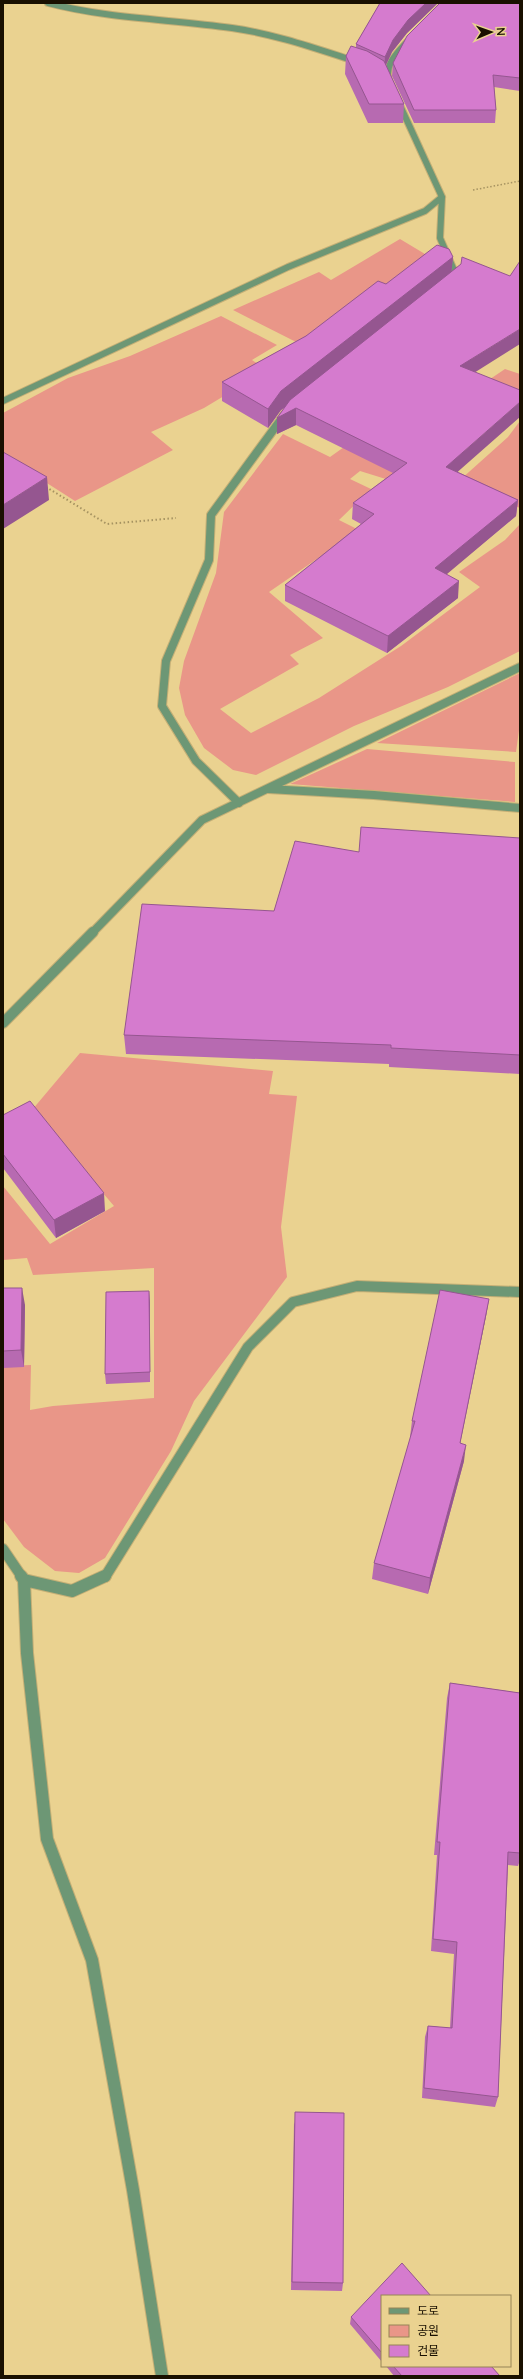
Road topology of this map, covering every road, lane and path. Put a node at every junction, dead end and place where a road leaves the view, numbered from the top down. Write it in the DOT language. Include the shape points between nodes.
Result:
graph roads {
  1 [pos="48,3"];
  2 [pos="411,37"];
  3 [pos="368,65"];
  4 [pos="380,72"];
  5 [pos="387,76"];
  6 [pos="393,90"];
  7 [pos="396,97"];
  8 [pos="520,181"];
  9 [pos="442,197"];
  10 [pos="445,287"];
  11 [pos="3,401"];
  12 [pos="295,406"];
  13 [pos="42,484"];
  14 [pos="211,515"];
  15 [pos="520,667"];
  16 [pos="266,789"];
  17 [pos="239,802"];
  18 [pos="520,808"];
  19 [pos="3,1023"];
  20 [pos="520,1292"];
  21 [pos="3,1549"];
  22 [pos="24,1580"];
  23 [pos="162,2376"];
  1 -- 3 [label="street" via="95,14 233,28 322,50"];
  2 -- 5 [label="street" via="388,66"];
  4 -- 5 [label="street"];
  5 -- 6 [label="street"];
  7 -- 9 [label="street"];
  8 -- 9 [label="path"];
  9 -- 10 [label="street" via="440,238 457,277"];
  9 -- 11 [label="street" via="425,211 288,267"];
  12 -- 14 [label="street" via="283,416"];
  13 -- 14 [label="path" via="107,524"];
  14 -- 17 [label="street" via="209,560 166,661 162,706 196,762"];
  15 -- 16 [label="street"];
  16 -- 17 [label="street"];
  16 -- 18 [label="street"];
  17 -- 19 [label="street" via="202,820"];
  20 -- 22 [label="street" via="357,1286 293,1302 248,1347 104,1578 72,1591"];
  21 -- 22 [label="street"];
  22 -- 23 [label="street" via="27,1653 47,1839 92,1960"];
}
